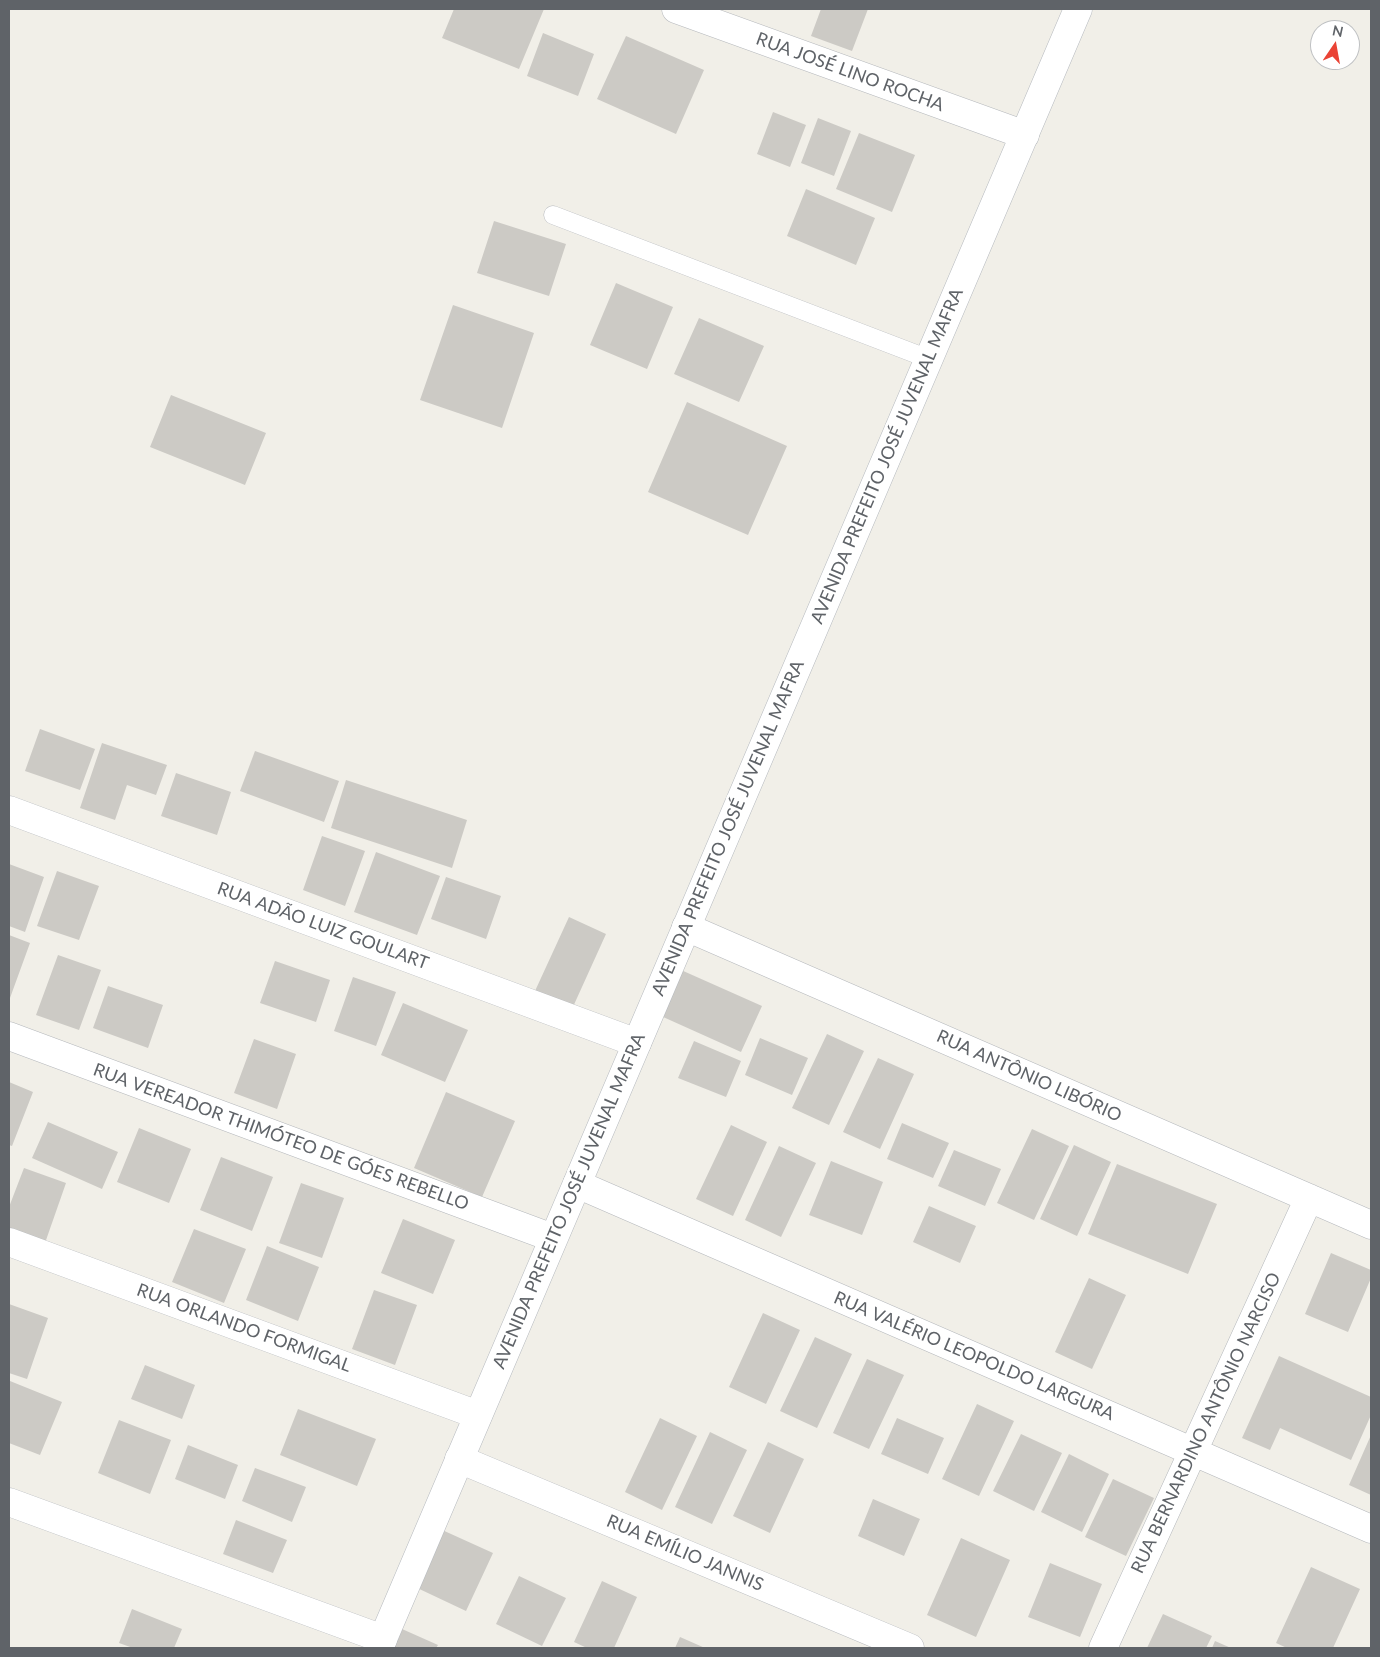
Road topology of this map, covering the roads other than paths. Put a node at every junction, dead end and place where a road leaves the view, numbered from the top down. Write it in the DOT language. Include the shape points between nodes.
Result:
graph roads {
  1 [pos="676,9"];
  2 [pos="1078,9"];
  3 [pos="1024,135"];
  4 [pos="553,215"];
  5 [pos="928,359"];
  6 [pos="9,810"];
  7 [pos="686,927"];
  8 [pos="9,1036"];
  9 [pos="637,1042"];
  10 [pos="577,1184"];
  11 [pos="1310,1198"];
  12 [pos="1371,1225"];
  13 [pos="553,1238"];
  14 [pos="9,1242"];
  15 [pos="478,1414"];
  16 [pos="1193,1451"];
  17 [pos="459,1459"];
  18 [pos="9,1502"];
  19 [pos="1371,1529"];
  20 [pos="381,1643"];
  21 [pos="910,1648"];
  22 [pos="1103,1648"];
  1 -- 3 [label="street, RUA JOSÉ LINO ROCHA"];
  2 -- 3 [label="street, AVENIDA PREFEITO JOSÉ JUVENAL MAFRA"];
  3 -- 5 [label="street, AVENIDA PREFEITO JOSÉ JUVENAL MAFRA"];
  4 -- 5 [label="lane"];
  5 -- 7 [label="street, AVENIDA PREFEITO JOSÉ JUVENAL MAFRA"];
  6 -- 9 [label="street, RUA ADÃO LUIZ GOULART"];
  7 -- 9 [label="street, AVENIDA PREFEITO JOSÉ JUVENAL MAFRA"];
  7 -- 11 [label="street, RUA ANTÔNIO LIBÓRIO"];
  8 -- 13 [label="street, RUA VEREADOR THIMÓTEO DE GÓES REBELLO"];
  9 -- 10 [label="street, AVENIDA PREFEITO JOSÉ JUVENAL MAFRA"];
  10 -- 13 [label="street, AVENIDA PREFEITO JOSÉ JUVENAL MAFRA"];
  10 -- 16 [label="street, RUA VALÉRIO LEOPOLDO LARGURA"];
  11 -- 12 [label="street, RUA ANTÔNIO LIBÓRIO"];
  11 -- 16 [label="street, RUA BERNARDINO ANTÔNIO NARCISO"];
  13 -- 15 [label="street, AVENIDA PREFEITO JOSÉ JUVENAL MAFRA"];
  14 -- 15 [label="street, RUA ORLANDO FORMIGAL"];
  15 -- 17 [label="street, AVENIDA PREFEITO JOSÉ JUVENAL MAFRA"];
  16 -- 19 [label="street, RUA VALÉRIO LEOPOLDO LARGURA"];
  16 -- 22 [label="street, RUA BERNARDINO ANTÔNIO NARCISO"];
  17 -- 20 [label="street, AVENIDA PREFEITO JOSÉ JUVENAL MAFRA"];
  17 -- 21 [label="street, RUA EMÍLIO JANNIS"];
  18 -- 20 [label="street"];
}
